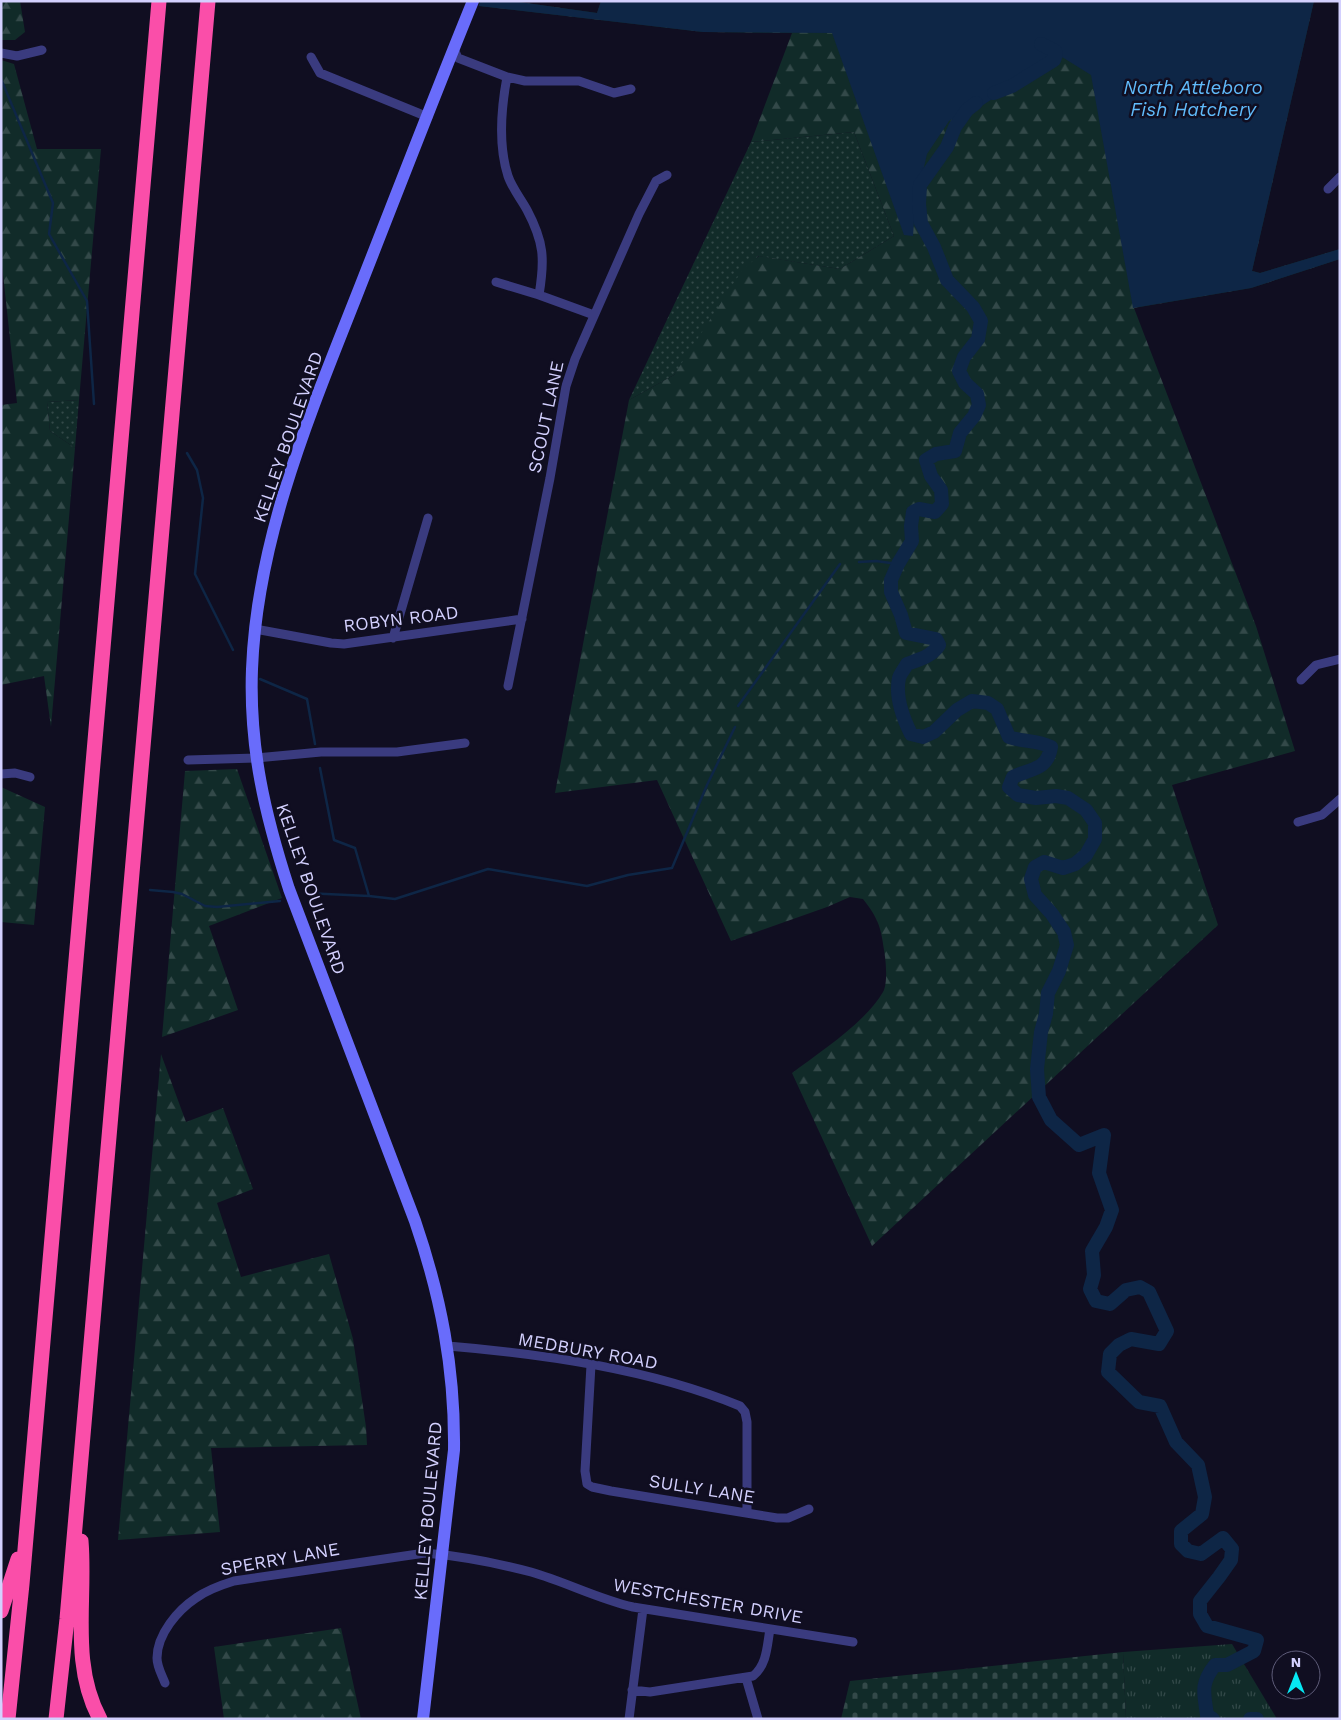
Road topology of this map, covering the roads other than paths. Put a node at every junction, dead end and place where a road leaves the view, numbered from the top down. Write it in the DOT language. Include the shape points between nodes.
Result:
graph roads {
  1 [pos="159,1"];
  2 [pos="208,1"];
  3 [pos="473,1"];
  4 [pos="454,49"];
  5 [pos="42,50"];
  6 [pos="1,53"];
  7 [pos="312,57"];
  8 [pos="507,77"];
  9 [pos="631,89"];
  10 [pos="428,117"];
  11 [pos="667,175"];
  12 [pos="1340,177"];
  13 [pos="1328,189"];
  14 [pos="496,282"];
  15 [pos="540,295"];
  16 [pos="594,315"];
  17 [pos="428,518"];
  18 [pos="522,619"];
  19 [pos="255,629"];
  20 [pos="393,638"];
  21 [pos="1340,659"];
  22 [pos="1301,680"];
  23 [pos="508,686"];
  24 [pos="465,743"];
  25 [pos="256,758"];
  26 [pos="188,760"];
  27 [pos="1,774"];
  28 [pos="30,777"];
  29 [pos="1340,799"];
  30 [pos="1298,822"];
  31 [pos="448,1346"];
  32 [pos="591,1365"];
  33 [pos="78,1494"];
  34 [pos="809,1509"];
  35 [pos="747,1513"];
  36 [pos="26,1534"];
  37 [pos="443,1554"];
  38 [pos="642,1609"];
  39 [pos="1,1610"];
  40 [pos="770,1629"];
  41 [pos="853,1642"];
  42 [pos="746,1678"];
  43 [pos="165,1683"];
  44 [pos="632,1690"];
  45 [pos="8,1719"];
  46 [pos="56,1719"];
  47 [pos="100,1719"];
  48 [pos="424,1719"];
  49 [pos="629,1719"];
  50 [pos="758,1719"];
  1 -- 36 [label="highway"];
  2 -- 33 [label="highway"];
  3 -- 4 [label="main road, KELLEY BOULEVARD"];
  4 -- 8 [label="street" via="458,58"];
  4 -- 10 [label="main road, KELLEY BOULEVARD"];
  5 -- 6 [label="street" via="17,56"];
  7 -- 10 [label="street" via="320,73"];
  8 -- 9 [label="street" via="525,81 579,81 614,94"];
  8 -- 15 [label="street" via="502,108 502,156 509,179 541,242 544,270"];
  10 -- 19 [label="main road, KELLEY BOULEVARD" via="291,470 271,542"];
  11 -- 16 [label="street, SCOUT LANE" via="656,181"];
  12 -- 13 [label="street"];
  14 -- 15 [label="street"];
  15 -- 16 [label="street"];
  16 -- 18 [label="street, SCOUT LANE" via="566,386"];
  17 -- 20 [label="street"];
  18 -- 20 [label="street, ROBYN ROAD"];
  18 -- 23 [label="street, SCOUT LANE"];
  19 -- 20 [label="street, ROBYN ROAD" via="344,644"];
  19 -- 25 [label="main road, KELLEY BOULEVARD" via="252,700"];
  21 -- 22 [label="street" via="1316,665"];
  24 -- 25 [label="street" via="397,752 321,752"];
  25 -- 26 [label="street"];
  25 -- 31 [label="main road, KELLEY BOULEVARD" via="276,850 415,1221 430,1267"];
  27 -- 28 [label="street"];
  29 -- 30 [label="street" via="1322,815"];
  31 -- 32 [label="street, MEDBURY ROAD"];
  31 -- 37 [label="main road, KELLEY BOULEVARD" via="455,1414"];
  32 -- 35 [label="street, MEDBURY ROAD" via="655,1378 737,1405 745,1412"];
  32 -- 35 [label="street, SULLY LANE" via="585,1471 588,1485"];
  33 -- 46 [label="highway"];
  33 -- 47 [label="highway" via="82,1555 82,1661 88,1692"];
  34 -- 35 [label="street, SULLY LANE" via="788,1518"];
  36 -- 39 [label="highway"];
  36 -- 45 [label="highway"];
  37 -- 38 [label="street, WESTCHESTER DRIVE" via="532,1572 600,1599"];
  37 -- 43 [label="street, SPERRY LANE" via="414,1554 234,1580 215,1587 195,1598 169,1624 157,1658"];
  37 -- 48 [label="main road, KELLEY BOULEVARD"];
  38 -- 40 [label="street, WESTCHESTER DRIVE"];
  38 -- 44 [label="street"];
  40 -- 41 [label="street, WESTCHESTER DRIVE"];
  40 -- 42 [label="street" via="760,1670"];
  42 -- 44 [label="street" via="650,1692"];
  42 -- 50 [label="street"];
  44 -- 49 [label="street"];
}
